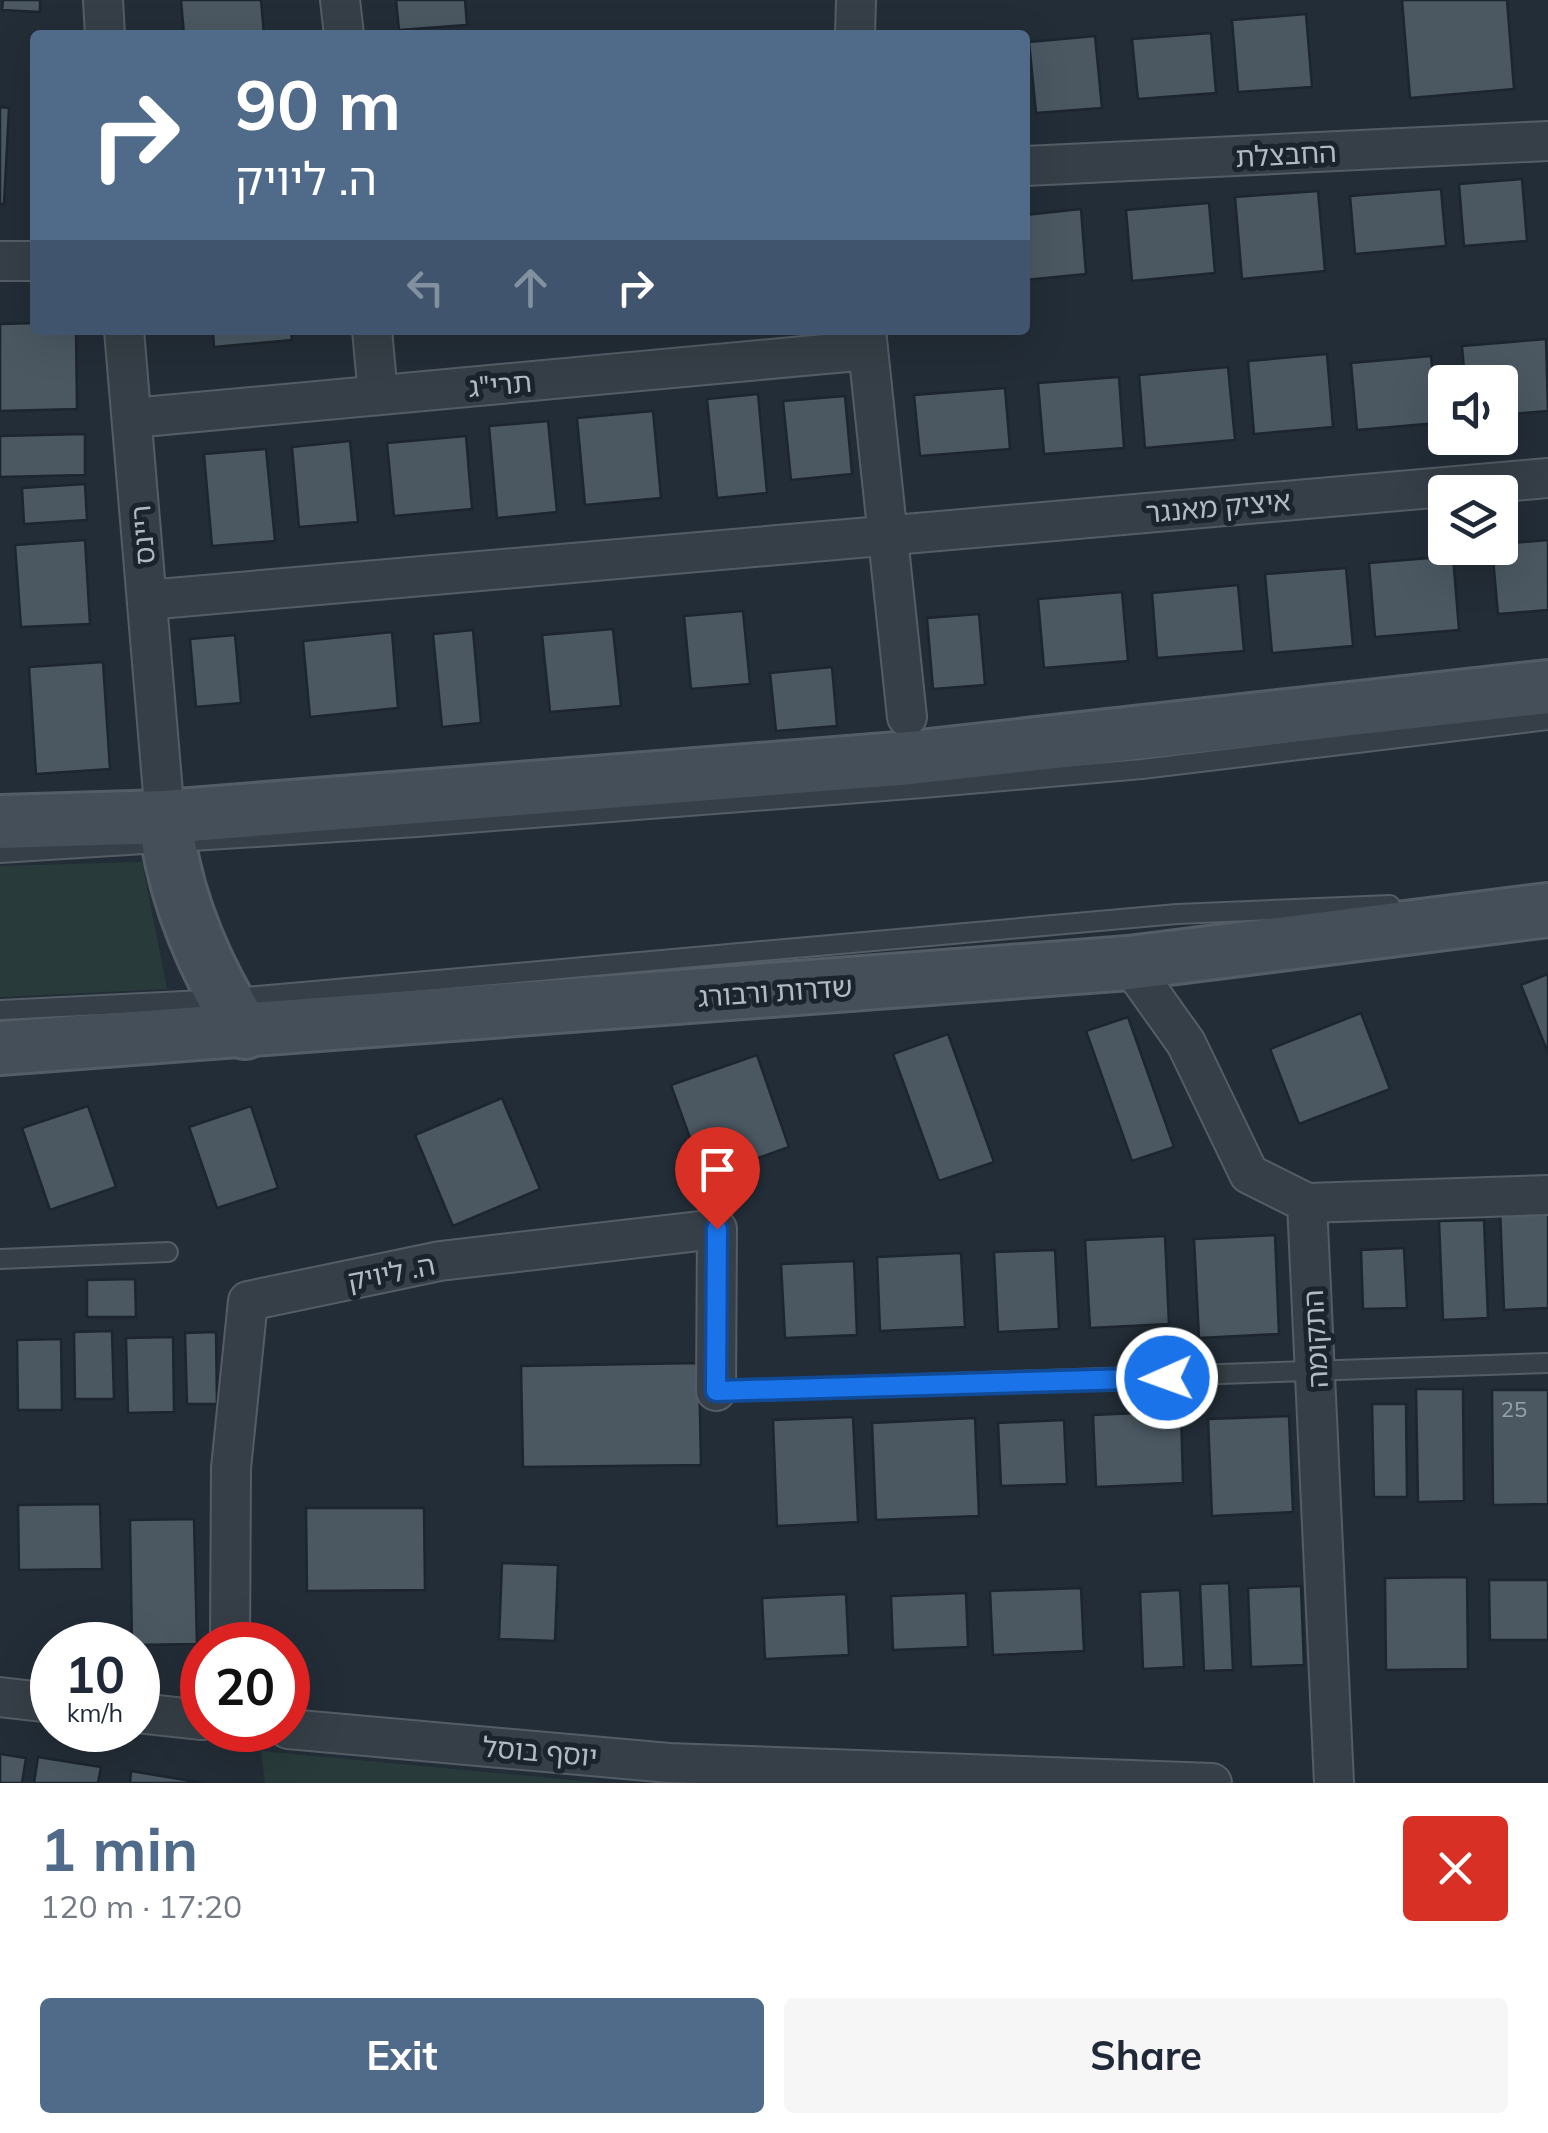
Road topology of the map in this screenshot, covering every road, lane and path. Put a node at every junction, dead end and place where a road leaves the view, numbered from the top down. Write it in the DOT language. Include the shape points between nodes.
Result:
graph roads {
  1 [pos="103,0"];
  2 [pos="340,0"];
  3 [pos="856,0"];
  4 [pos="105,30"];
  5 [pos="343,30"];
  6 [pos="855,30"];
  7 [pos="1548,141"];
  8 [pos="1030,166"];
  9 [pos="30,260"];
  10 [pos="0,261"];
  11 [pos="124,335"];
  12 [pos="372,335"];
  13 [pos="867,340"];
  14 [pos="378,395"];
  15 [pos="132,418"];
  16 [pos="1548,478"];
  17 [pos="888,534"];
  18 [pos="147,600"];
  19 [pos="1548,687"];
  20 [pos="907,717"];
  21 [pos="1548,720"];
  22 [pos="158,740"];
  23 [pos="232,811"];
  24 [pos="0,822"];
  25 [pos="166,830"];
  26 [pos="0,853"];
  27 [pos="1416,904"];
  28 [pos="1548,910"];
  29 [pos="1129,963"];
  30 [pos="0,1010"];
  31 [pos="235,1016"];
  32 [pos="0,1048"];
  33 [pos="1548,1195"];
  34 [pos="1307,1204"];
  35 [pos="168,1252"];
  36 [pos="0,1259"];
  37 [pos="1548,1363"];
  38 [pos="1317,1373"];
  39 [pos="716,1391"];
  40 [pos="230,1622"];
  41 [pos="0,1697"];
  42 [pos="30,1700"];
  43 [pos="310,1732"];
  44 [pos="668,1773"];
  45 [pos="1212,1783"];
  46 [pos="1334,1783"];
  1 -- 4 [label="street"];
  2 -- 5 [label="street"];
  3 -- 6 [label="street"];
  7 -- 8 [label="street, החבצלת"];
  9 -- 10 [label="street"];
  11 -- 15 [label="street, ריינס"];
  12 -- 14 [label="street"];
  13 -- 14 [label="street, תרי\"ג"];
  13 -- 17 [label="street"];
  14 -- 15 [label="street, תרי\"ג"];
  15 -- 18 [label="street, ריינס"];
  16 -- 17 [label="street, איציק מאנגר"];
  17 -- 18 [label="street, איציק מאנגר"];
  17 -- 20 [label="street"];
  18 -- 22 [label="street, ריינס"];
  19 -- 23 [label="main road" via="911,758"];
  21 -- 25 [label="lane" via="1142,769"];
  22 -- 23 [label="street, ריינס" via="182,782"];
  22 -- 25 [label="street, ריינס"];
  23 -- 25 [label="main road"];
  24 -- 25 [label="main road"];
  25 -- 26 [label="lane"];
  25 -- 31 [label="main road, ריינס" via="192,930"];
  27 -- 31 [label="lane" via="1177,914"];
  28 -- 29 [label="main road, שדרות ורבורג"];
  29 -- 31 [label="main road, שדרות ורבורג"];
  29 -- 34 [label="street" via="1186,1044 1249,1174"];
  30 -- 31 [label="lane"];
  31 -- 32 [label="main road, שדרות ורבורג"];
  33 -- 34 [label="street"];
  34 -- 38 [label="street, התקומה"];
  35 -- 36 [label="lane"];
  37 -- 38 [label="lane"];
  38 -- 39 [label="lane"];
  38 -- 46 [label="street, התקומה"];
  39 -- 40 [label="street, ה. ליויק" via="717,1229 440,1261 248,1301 231,1468"];
  41 -- 42 [label="street"];
  43 -- 44 [label="street, יוסף בוסל"];
  44 -- 45 [label="street, יוסף בוסל"];
}
